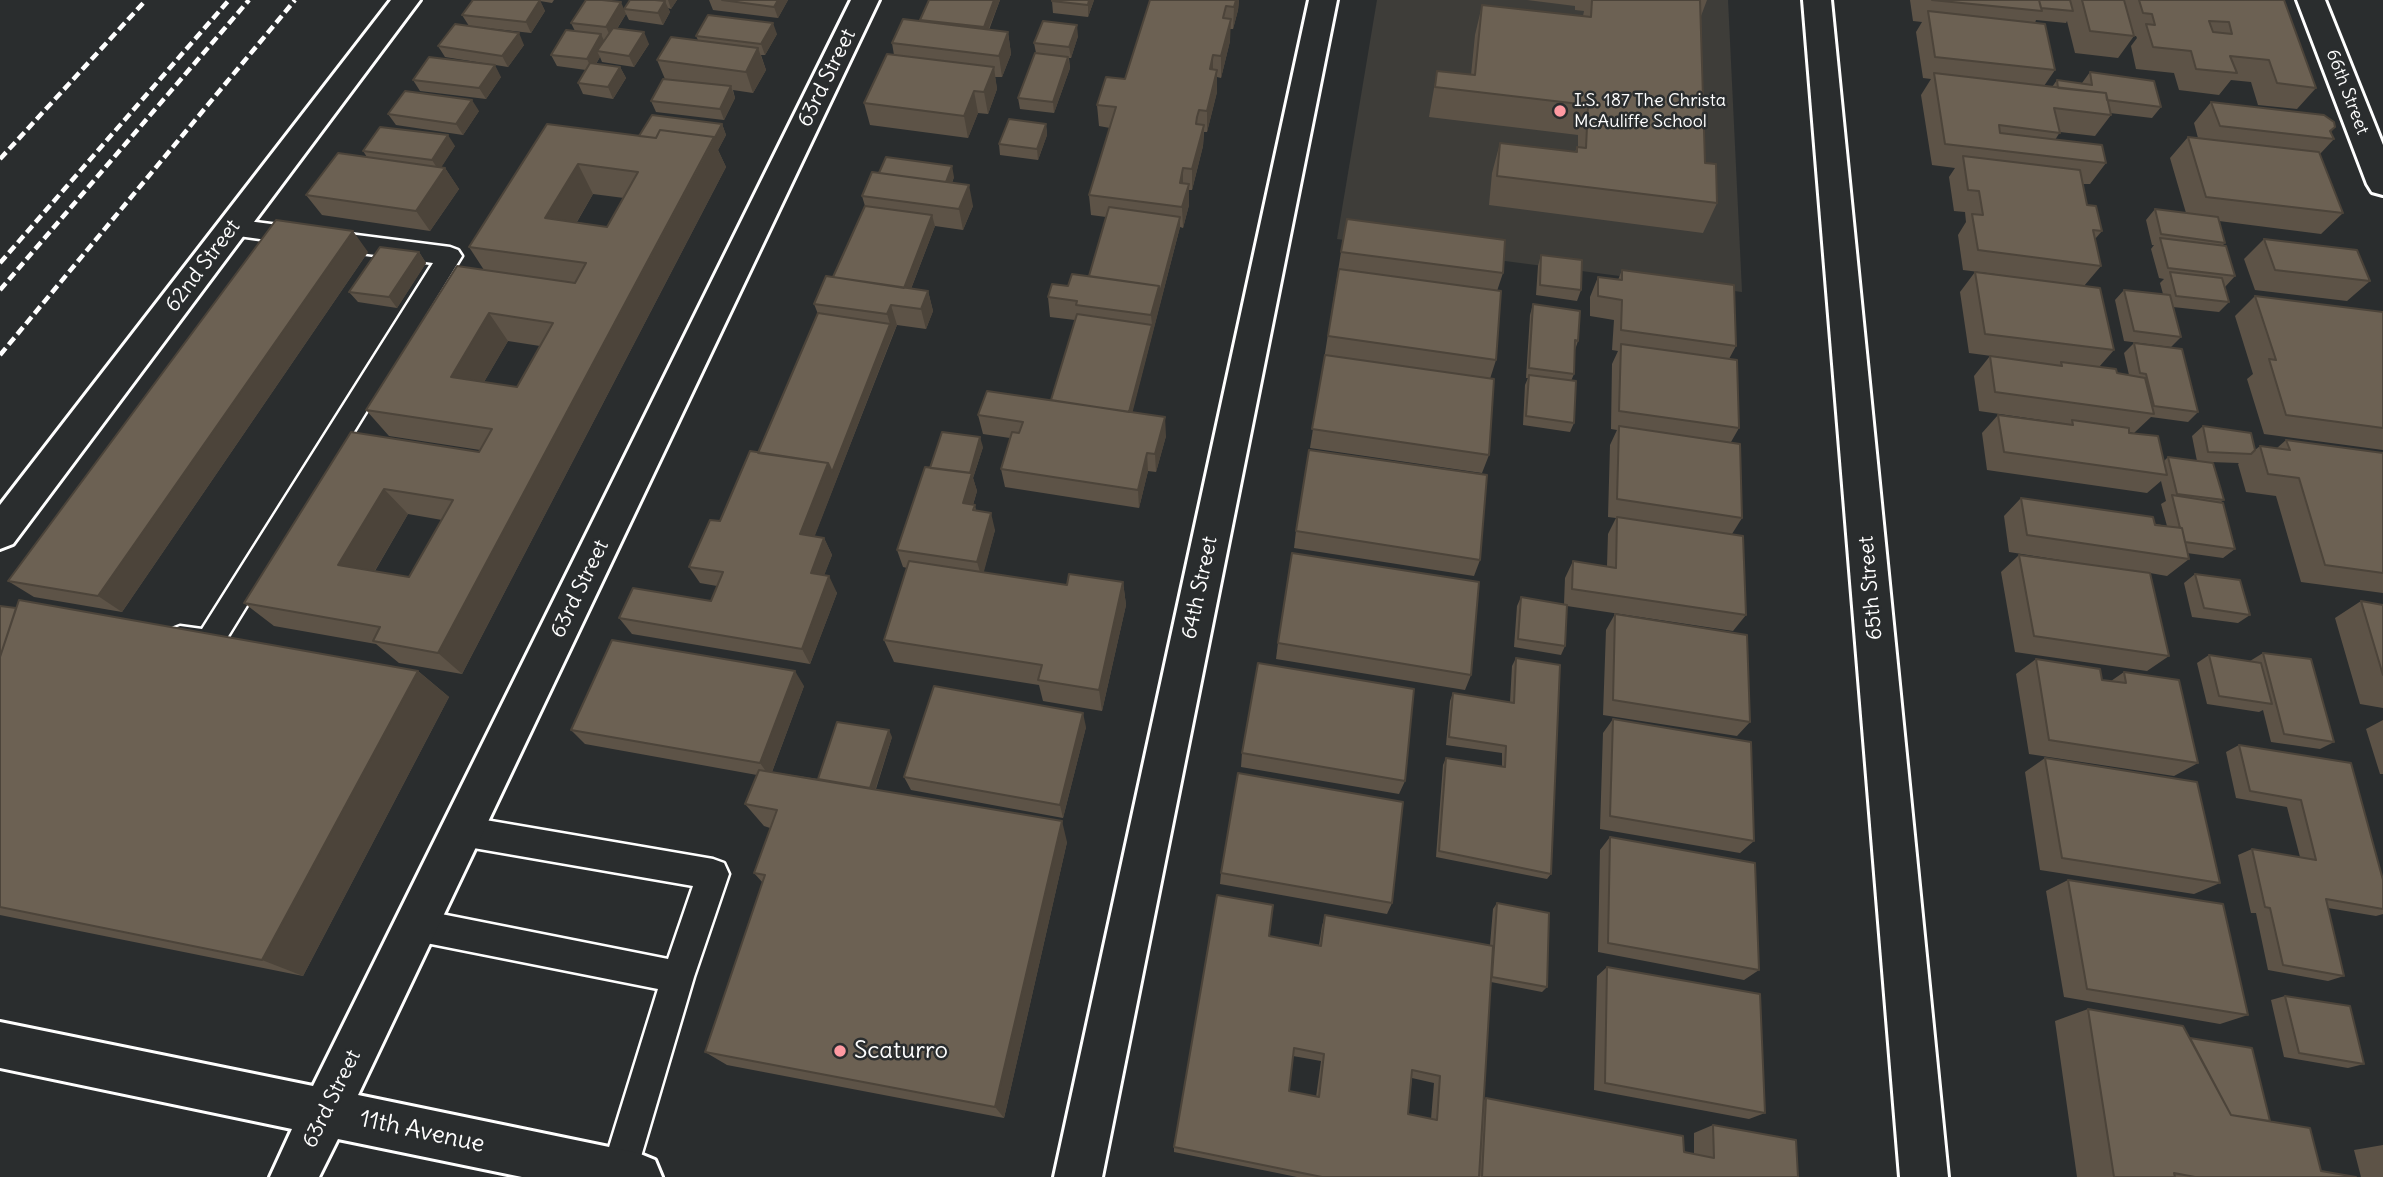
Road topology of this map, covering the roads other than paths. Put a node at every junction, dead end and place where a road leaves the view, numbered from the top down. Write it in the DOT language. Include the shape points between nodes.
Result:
graph roads {
  1 [pos="406,0"];
  2 [pos="864,0"];
  3 [pos="1323,0"];
  4 [pos="1817,0"];
  5 [pos="2311,0"];
  6 [pos="2383,184"];
  7 [pos="232,228"];
  8 [pos="0,533"];
  9 [pos="158,636"];
  10 [pos="462,831"];
  11 [pos="416,925"];
  12 [pos="678,978"];
  13 [pos="0,1045"];
  14 [pos="326,1112"];
  15 [pos="629,1175"];
  16 [pos="294,1177"];
  17 [pos="1078,1177"];
  18 [pos="1924,1177"];
  1 -- 7 [label="street, 62nd Street"];
  2 -- 10 [label="street, 63rd Street"];
  3 -- 17 [label="street, 64th Street"];
  4 -- 18 [label="street, 65th Street"];
  5 -- 6 [label="street, 66th Street"];
  7 -- 8 [label="street, 62nd Street"];
  7 -- 9 [label="lane" via="450,256 209,642"];
  10 -- 11 [label="street, 63rd Street"];
  10 -- 12 [label="lane" via="713,874"];
  11 -- 12 [label="lane"];
  11 -- 14 [label="street, 63rd Street"];
  12 -- 15 [label="lane"];
  13 -- 14 [label="street, 11th Avenue"];
  14 -- 15 [label="street, 11th Avenue"];
  14 -- 16 [label="street, 63rd Street"];
}
